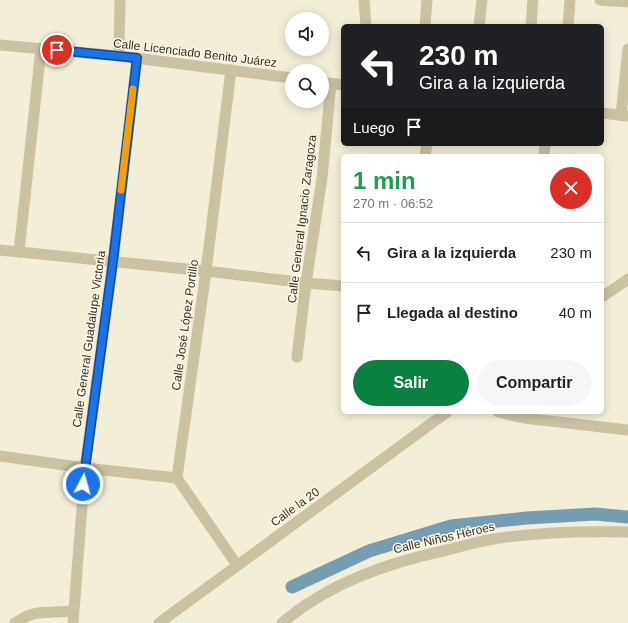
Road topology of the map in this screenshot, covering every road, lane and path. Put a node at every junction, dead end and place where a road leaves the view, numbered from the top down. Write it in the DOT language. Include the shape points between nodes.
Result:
graph roads {
  1 [pos="120,0"];
  2 [pos="364,0"];
  3 [pos="427,0"];
  4 [pos="482,0"];
  5 [pos="533,0"];
  6 [pos="570,0"];
  7 [pos="600,0"];
  8 [pos="628,2"];
  9 [pos="366,24"];
  10 [pos="425,24"];
  11 [pos="479,24"];
  12 [pos="531,24"];
  13 [pos="568,24"];
  14 [pos="0,45"];
  15 [pos="42,49"];
  16 [pos="628,49"];
  17 [pos="120,56"];
  18 [pos="137,58"];
  19 [pos="231,70"];
  20 [pos="285,77"];
  21 [pos="329,83"];
  22 [pos="341,85"];
  23 [pos="325,108"];
  24 [pos="604,114"];
  25 [pos="624,116"];
  26 [pos="0,250"];
  27 [pos="19,252"];
  28 [pos="113,261"];
  29 [pos="206,271"];
  30 [pos="628,279"];
  31 [pos="306,283"];
  32 [pos="341,286"];
  33 [pos="604,296"];
  34 [pos="297,357"];
  35 [pos="444,414"];
  36 [pos="507,414"];
  37 [pos="628,430"];
  38 [pos="0,456"];
  39 [pos="85,468"];
  40 [pos="177,478"];
  41 [pos="628,532"];
  42 [pos="237,565"];
  43 [pos="73,611"];
  44 [pos="15,623"];
  45 [pos="73,623"];
  46 [pos="159,623"];
  47 [pos="282,623"];
  1 -- 17 [label="street"];
  2 -- 9 [label="street"];
  3 -- 10 [label="street"];
  4 -- 11 [label="street"];
  5 -- 12 [label="street"];
  6 -- 13 [label="street"];
  7 -- 8 [label="street"];
  14 -- 15 [label="street, Calle Licenciado Benito Juárez"];
  15 -- 17 [label="street, Calle Licenciado Benito Juárez"];
  15 -- 27 [label="street"];
  16 -- 25 [label="street"];
  17 -- 18 [label="street, Calle Licenciado Benito Juárez"];
  18 -- 19 [label="street, Calle Licenciado Benito Juárez"];
  18 -- 28 [label="street, Calle General Guadalupe Victoria"];
  19 -- 20 [label="street, Calle Licenciado Benito Juárez"];
  19 -- 29 [label="street, Calle José López Portillo"];
  21 -- 22 [label="street"];
  23 -- 31 [label="street, Calle General Ignacio Zaragoza" via="322,178"];
  24 -- 25 [label="street"];
  26 -- 27 [label="street"];
  27 -- 28 [label="street"];
  28 -- 29 [label="street"];
  28 -- 39 [label="street, Calle General Guadalupe Victoria"];
  29 -- 31 [label="street"];
  29 -- 40 [label="street, Calle José López Portillo"];
  30 -- 33 [label="street"];
  31 -- 32 [label="street"];
  31 -- 34 [label="street, Calle General Ignacio Zaragoza"];
  35 -- 42 [label="street, Calle la 20"];
  36 -- 37 [label="street"];
  38 -- 39 [label="street"];
  39 -- 40 [label="street"];
  39 -- 43 [label="street, Calle General Guadalupe Victoria"];
  40 -- 42 [label="street"];
  41 -- 47 [label="street, Calle Niños Héroes" via="571,532 499,538 407,559 360,575 322,594"];
  42 -- 46 [label="street, Calle la 20"];
  43 -- 44 [label="street" via="37,613"];
  43 -- 45 [label="street, Calle General Guadalupe Victoria"];
}
